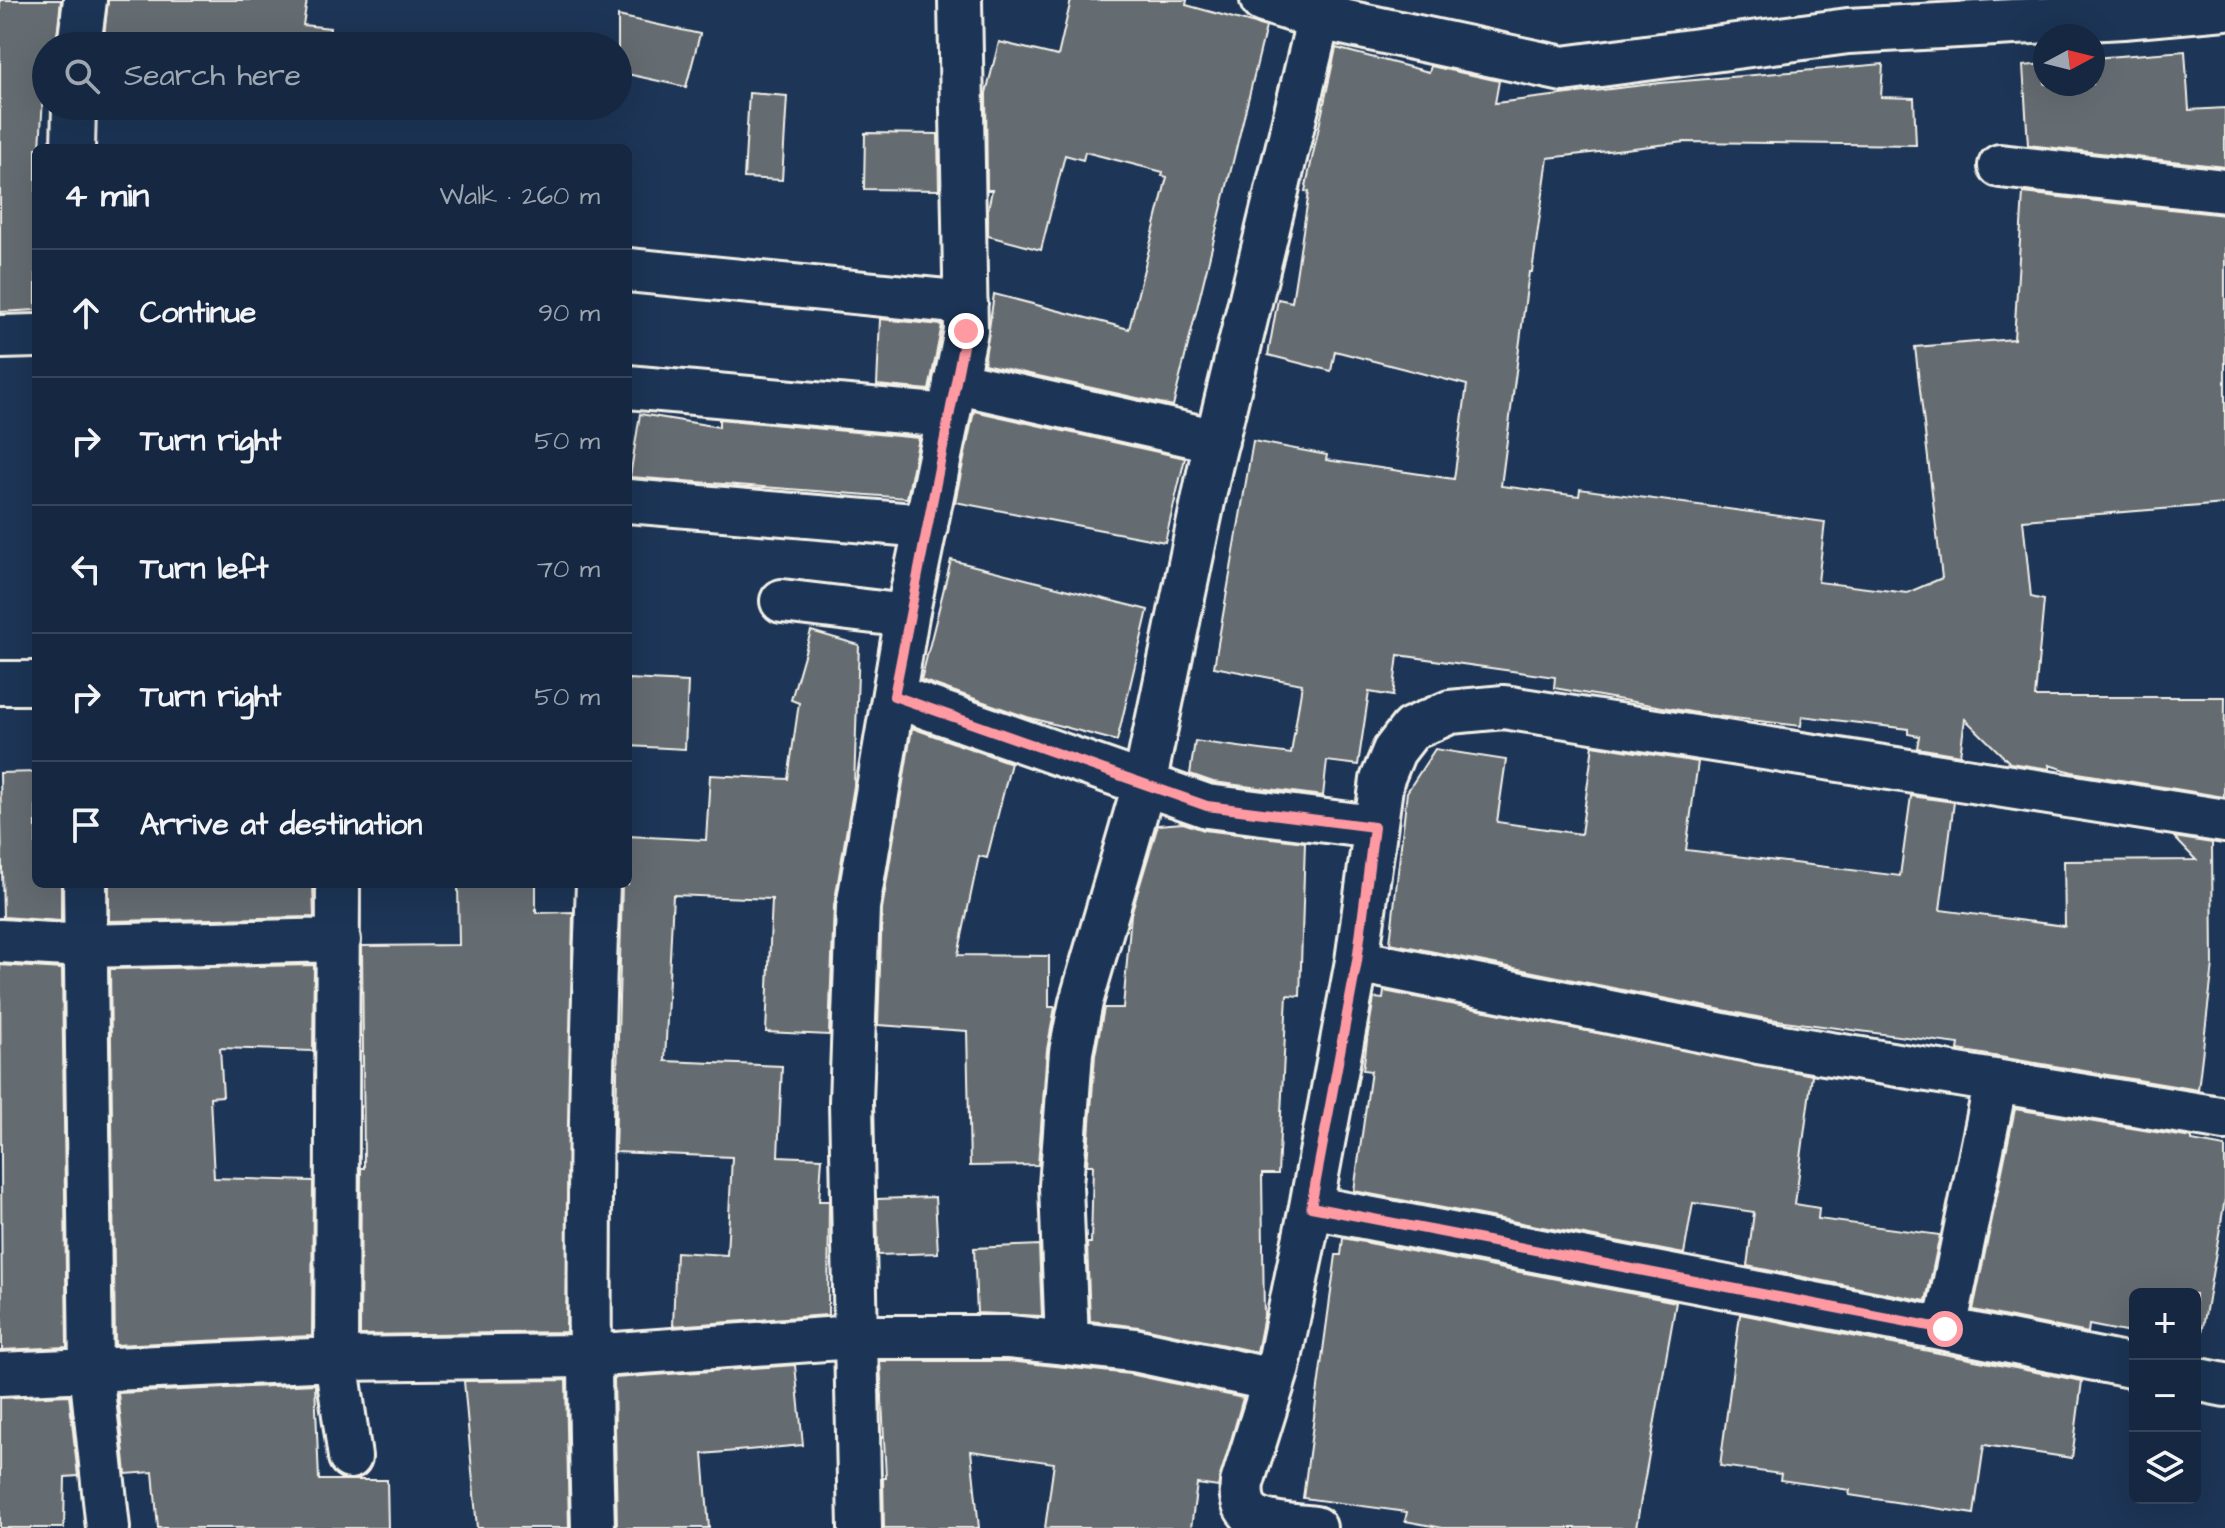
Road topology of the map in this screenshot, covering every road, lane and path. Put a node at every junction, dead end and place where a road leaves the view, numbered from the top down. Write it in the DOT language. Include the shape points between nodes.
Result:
graph roads {
  1 [pos="85,0"];
  2 [pos="960,0"];
  3 [pos="1263,0"];
  4 [pos="2225,7"];
  5 [pos="1322,8"];
  6 [pos="2098,9"];
  7 [pos="81,32"];
  8 [pos="74,120"];
  9 [pos="73,144"];
  10 [pos="2000,166"];
  11 [pos="2225,191"];
  12 [pos="632,270"];
  13 [pos="966,303"];
  14 [pos="32,336"];
  15 [pos="0,337"];
  16 [pos="632,387"];
  17 [pos="952,399"];
  18 [pos="1217,441"];
  19 [pos="632,501"];
  20 [pos="926,526"];
  21 [pos="782,601"];
  22 [pos="907,616"];
  23 [pos="0,683"];
  24 [pos="32,683"];
  25 [pos="894,696"];
  26 [pos="1144,785"];
  27 [pos="2225,821"];
  28 [pos="1374,827"];
  29 [pos="85,888"];
  30 [pos="338,888"];
  31 [pos="598,888"];
  32 [pos="339,940"];
  33 [pos="0,941"];
  34 [pos="84,946"];
  35 [pos="1357,961"];
  36 [pos="1996,1081"];
  37 [pos="2225,1119"];
  38 [pos="1311,1207"];
  39 [pos="1945,1329"];
  40 [pos="854,1337"];
  41 [pos="1067,1342"];
  42 [pos="588,1356"];
  43 [pos="336,1359"];
  44 [pos="2129,1366"];
  45 [pos="91,1371"];
  46 [pos="0,1374"];
  47 [pos="1273,1380"];
  48 [pos="2201,1380"];
  49 [pos="2225,1385"];
  50 [pos="350,1457"];
  51 [pos="108,1528"];
  52 [pos="593,1528"];
  53 [pos="860,1528"];
  54 [pos="1315,1528"];
  1 -- 7 [label="street"];
  2 -- 13 [label="street"];
  3 -- 5 [label="street"];
  4 -- 6 [label="street"];
  5 -- 6 [label="street" via="1563,69 1848,31"];
  5 -- 18 [label="street"];
  8 -- 9 [label="street"];
  10 -- 11 [label="street"];
  12 -- 13 [label="street"];
  13 -- 17 [label="street" via="966,331"];
  14 -- 15 [label="street"];
  16 -- 17 [label="street"];
  17 -- 18 [label="street"];
  17 -- 20 [label="street"];
  18 -- 26 [label="street"];
  19 -- 20 [label="street"];
  20 -- 22 [label="street"];
  21 -- 22 [label="street"];
  22 -- 25 [label="street"];
  23 -- 24 [label="street"];
  25 -- 26 [label="street"];
  25 -- 40 [label="street" via="858,907 851,1102"];
  26 -- 28 [label="street" via="1207,806"];
  26 -- 41 [label="street" via="1071,1052 1061,1186"];
  27 -- 28 [label="street" via="1504,707 1450,712 1411,729 1382,780"];
  28 -- 35 [label="street"];
  29 -- 34 [label="street"];
  30 -- 32 [label="street"];
  31 -- 42 [label="street"];
  32 -- 34 [label="street"];
  32 -- 43 [label="street"];
  33 -- 34 [label="street"];
  34 -- 45 [label="street"];
  35 -- 36 [label="street" via="1758,1042"];
  35 -- 38 [label="street"];
  36 -- 37 [label="street"];
  36 -- 39 [label="street"];
  38 -- 39 [label="street"];
  38 -- 47 [label="street"];
  39 -- 44 [label="street"];
  40 -- 41 [label="street"];
  40 -- 42 [label="street"];
  40 -- 53 [label="street"];
  41 -- 47 [label="street" via="1134,1350"];
  42 -- 43 [label="street"];
  42 -- 52 [label="street"];
  43 -- 45 [label="street"];
  43 -- 50 [label="street"];
  45 -- 46 [label="street"];
  45 -- 51 [label="street"];
  47 -- 54 [label="street" via="1240,1501 1255,1519"];
  48 -- 49 [label="street"];
}
